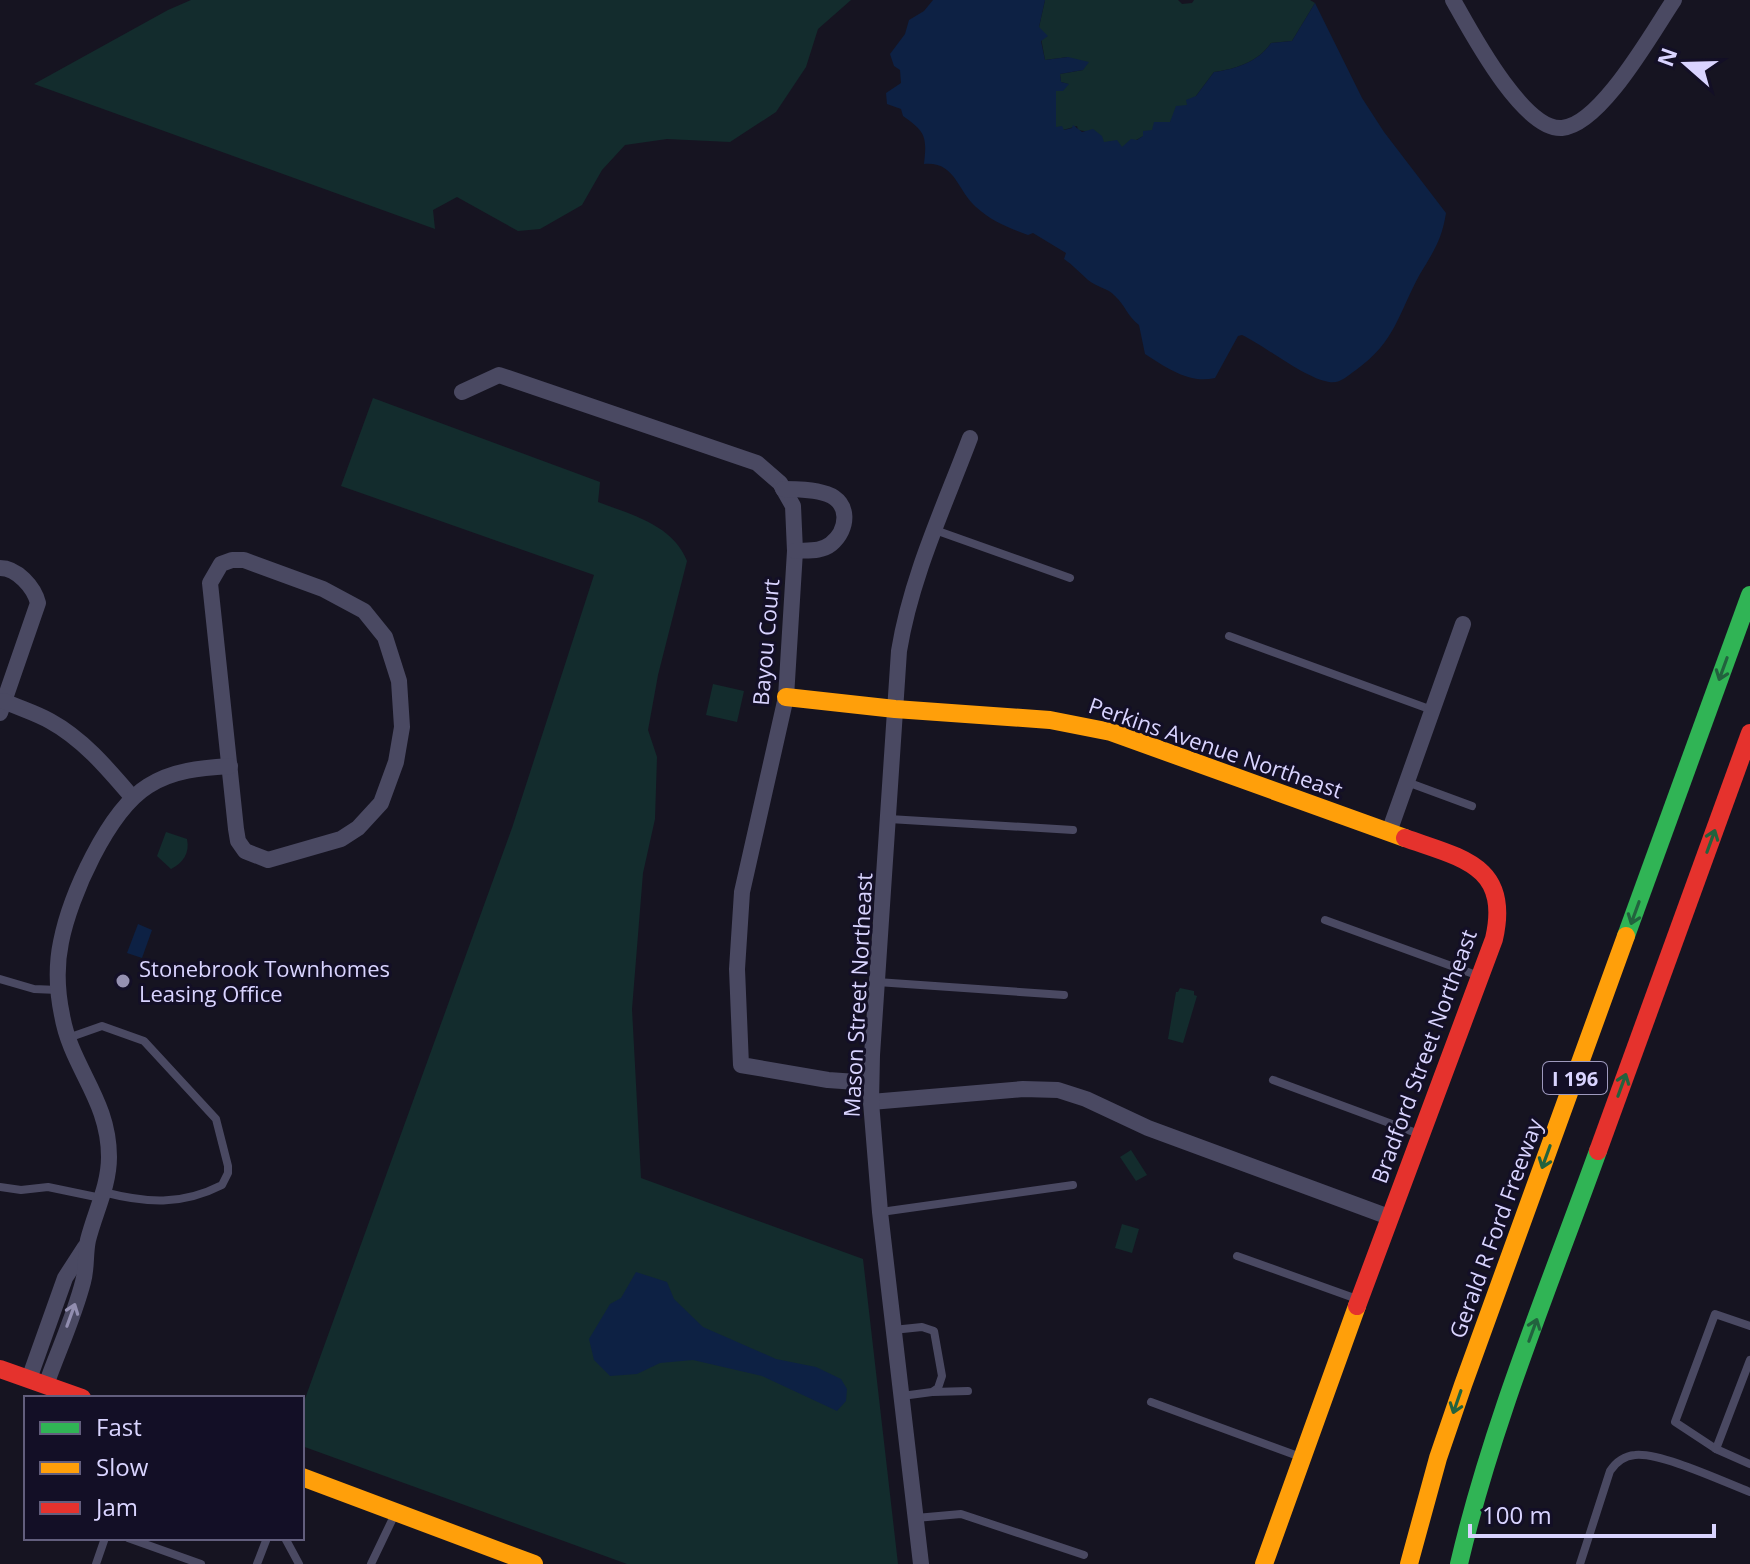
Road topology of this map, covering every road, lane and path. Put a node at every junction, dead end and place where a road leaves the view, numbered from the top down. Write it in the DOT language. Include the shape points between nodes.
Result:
graph roads {
  1 [pos="1453,0"];
  2 [pos="1674,0"];
  3 [pos="462,392"];
  4 [pos="970,438"];
  5 [pos="783,489"];
  6 [pos="935,530"];
  7 [pos="795,551"];
  8 [pos="0,568"];
  9 [pos="1070,578"];
  10 [pos="1750,595"];
  11 [pos="1463,624"];
  12 [pos="1229,636"];
  13 [pos="786,697"];
  14 [pos="2,707"];
  15 [pos="895,709"];
  16 [pos="1432,710"];
  17 [pos="1750,733"];
  18 [pos="230,766"];
  19 [pos="1407,782"];
  20 [pos="132,797"];
  21 [pos="1472,806"];
  22 [pos="889,819"];
  23 [pos="1073,830"];
  24 [pos="1389,832"];
  25 [pos="1325,920"];
  26 [pos="1480,976"];
  27 [pos="0,979"];
  28 [pos="876,982"];
  29 [pos="58,990"];
  30 [pos="1064,995"];
  31 [pos="68,1038"];
  32 [pos="1273,1080"];
  33 [pos="871,1083"];
  34 [pos="871,1102"];
  35 [pos="1420,1134"];
  36 [pos="1073,1185"];
  37 [pos="0,1187"];
  38 [pos="102,1195"];
  39 [pos="880,1212"];
  40 [pos="1389,1217"];
  41 [pos="1237,1256"];
  42 [pos="1359,1299"];
  43 [pos="1750,1326"];
  44 [pos="893,1330"];
  45 [pos="1750,1360"];
  46 [pos="0,1369"];
  47 [pos="38,1382"];
  48 [pos="968,1391"];
  49 [pos="932,1392"];
  50 [pos="76,1396"];
  51 [pos="901,1397"];
  52 [pos="1151,1402"];
  53 [pos="1716,1449"];
  54 [pos="1303,1458"];
  55 [pos="1750,1464"];
  56 [pos="304,1481"];
  57 [pos="1750,1492"];
  58 [pos="396,1512"];
  59 [pos="916,1518"];
  60 [pos="104,1540"];
  61 [pos="134,1540"];
  62 [pos="266,1540"];
  63 [pos="286,1540"];
  64 [pos="1084,1555"];
  65 [pos="96,1564"];
  66 [pos="201,1564"];
  67 [pos="257,1564"];
  68 [pos="299,1564"];
  69 [pos="371,1564"];
  70 [pos="534,1564"];
  71 [pos="921,1564"];
  72 [pos="1264,1564"];
  73 [pos="1409,1564"];
  74 [pos="1459,1564"];
  75 [pos="1580,1564"];
  1 -- 2 [label="street" via="1521,105 1564,128 1590,115 1622,79"];
  3 -- 5 [label="street" via="499,375 757,463"];
  4 -- 6 [label="street, Mason Street Northeast"];
  5 -- 7 [label="street, Bayou Court" via="793,506"];
  5 -- 7 [label="street" via="829,494 841,503 846,517 831,545"];
  6 -- 9 [label="lane"];
  6 -- 15 [label="street, Mason Street Northeast" via="903,624"];
  7 -- 13 [label="street, Bayou Court"];
  8 -- 14 [label="street" via="27,582 38,603"];
  10 -- 73 [label="main road, Gerald R Ford Freeway / I 196, one-way" via="1458,1398"];
  11 -- 16 [label="street"];
  12 -- 16 [label="lane"];
  13 -- 15 [label="main road, Perkins Avenue Northeast"];
  13 -- 33 [label="street, Bayou Court" via="742,892 737,969 741,1065"];
  14 -- 20 [label="street" via="49,720 69,733"];
  15 -- 22 [label="street, Mason Street Northeast"];
  15 -- 24 [label="main road, Perkins Avenue Northeast" via="1050,720 1111,732"];
  16 -- 19 [label="street"];
  74 -- 17 [label="main road, I 196, one-way" via="1503,1413"];
  18 -- 18 [label="street" via="210,583 221,564 244,560 323,589 364,611 385,637 399,681 402,727 386,793 358,828 322,846 268,860 245,851 238,841"];
  18 -- 20 [label="street" via="175,773"];
  19 -- 21 [label="lane"];
  19 -- 24 [label="street"];
  20 -- 29 [label="street" via="113,820 68,914"];
  22 -- 23 [label="lane"];
  22 -- 28 [label="street, Mason Street Northeast"];
  24 -- 26 [label="main road, Bradford Street Northeast" via="1467,860 1489,877 1497,890 1499,919"];
  25 -- 26 [label="lane"];
  26 -- 35 [label="main road, Bradford Street Northeast"];
  27 -- 29 [label="lane"];
  28 -- 30 [label="lane"];
  28 -- 33 [label="street, Mason Street Northeast"];
  29 -- 31 [label="street"];
  31 -- 38 [label="street" via="103,1113 109,1161"];
  31 -- 38 [label="lane" via="102,1026 144,1041 216,1119 228,1166 222,1185 200,1193 158,1202"];
  32 -- 35 [label="lane"];
  33 -- 34 [label="street, Mason Street Northeast"];
  34 -- 39 [label="street, Mason Street Northeast"];
  34 -- 40 [label="street" via="1058,1090"];
  35 -- 40 [label="main road, Bradford Street Northeast"];
  36 -- 39 [label="lane"];
  37 -- 38 [label="lane"];
  38 -- 47 [label="street" via="88,1242 84,1281"];
  39 -- 44 [label="street, Mason Street Northeast"];
  40 -- 42 [label="main road, Bradford Street Northeast"];
  41 -- 42 [label="lane"];
  42 -- 54 [label="main road, Bradford Street Northeast"];
  43 -- 53 [label="lane" via="1715,1314 1675,1422"];
  44 -- 49 [label="lane" via="934,1331 941,1382"];
  44 -- 51 [label="street, Mason Street Northeast"];
  45 -- 53 [label="lane"];
  46 -- 47 [label="main road"];
  47 -- 50 [label="main road"];
  48 -- 49 [label="lane"];
  49 -- 51 [label="lane"];
  51 -- 59 [label="street, Mason Street Northeast"];
  52 -- 54 [label="lane"];
  53 -- 55 [label="lane"];
  54 -- 72 [label="main road, Bradford Street Northeast"];
  56 -- 58 [label="main road"];
  57 -- 75 [label="lane" via="1657,1457 1627,1456 1610,1471"];
  58 -- 69 [label="lane"];
  58 -- 70 [label="main road"];
  59 -- 64 [label="lane" via="961,1514"];
  59 -- 71 [label="street, Mason Street Northeast"];
  60 -- 65 [label="lane"];
  61 -- 66 [label="lane"];
  62 -- 67 [label="lane"];
  63 -- 68 [label="lane"];
}
